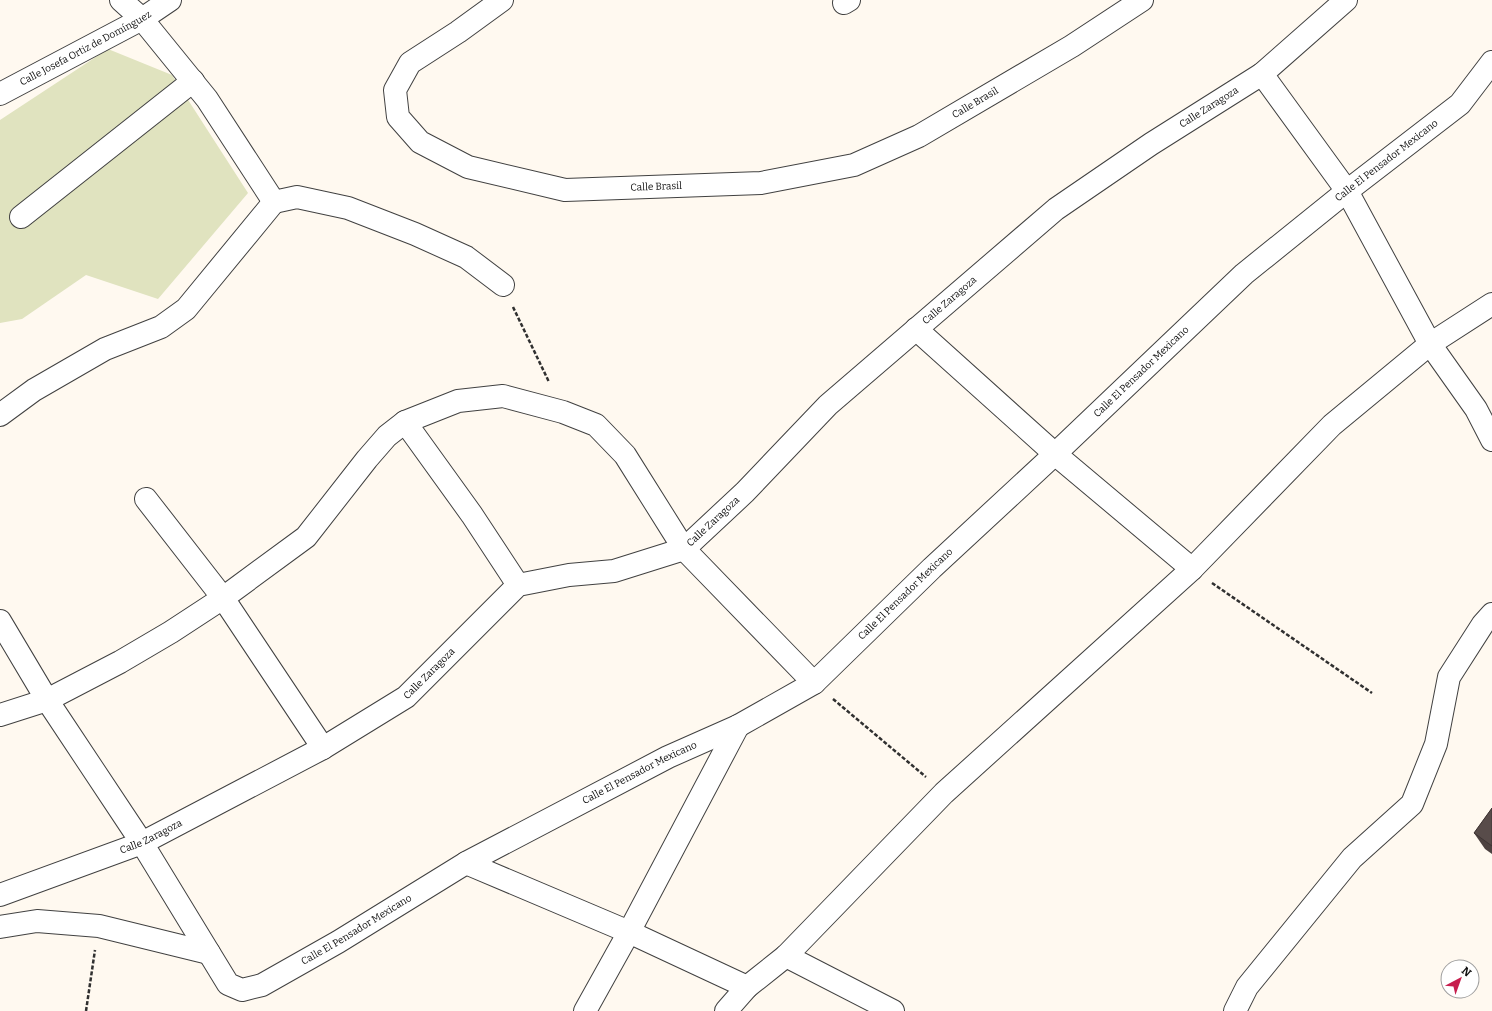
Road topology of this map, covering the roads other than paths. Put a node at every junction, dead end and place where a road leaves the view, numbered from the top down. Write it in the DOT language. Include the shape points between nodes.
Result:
graph roads {
  1 [pos="121,0"];
  2 [pos="170,0"];
  3 [pos="502,0"];
  4 [pos="1142,0"];
  5 [pos="1346,0"];
  6 [pos="142,19"];
  7 [pos="1492,62"];
  8 [pos="1262,74"];
  9 [pos="193,81"];
  10 [pos="0,94"];
  11 [pos="1347,191"];
  12 [pos="274,202"];
  13 [pos="21,217"];
  14 [pos="503,285"];
  15 [pos="1492,304"];
  16 [pos="916,329"];
  17 [pos="1430,344"];
  18 [pos="0,415"];
  19 [pos="405,422"];
  20 [pos="1492,440"];
  21 [pos="1056,454"];
  22 [pos="146,500"];
  23 [pos="684,549"];
  24 [pos="1192,570"];
  25 [pos="518,585"];
  26 [pos="223,598"];
  27 [pos="1492,614"];
  28 [pos="0,621"];
  29 [pos="814,683"];
  30 [pos="47,700"];
  31 [pos="0,716"];
  32 [pos="738,726"];
  33 [pos="323,748"];
  34 [pos="142,843"];
  35 [pos="466,863"];
  36 [pos="0,895"];
  37 [pos="0,927"];
  38 [pos="629,932"];
  39 [pos="209,953"];
  40 [pos="786,956"];
  41 [pos="747,987"];
  42 [pos="585,1011"];
  43 [pos="726,1011"];
  44 [pos="893,1011"];
  45 [pos="1235,1011"];
  1 -- 6 [label="street"];
  2 -- 6 [label="street, Calle Josefa Ortiz de Domínguez"];
  3 -- 4 [label="street, Calle Brasil" via="410,63 395,90 398,117 420,142 468,167 565,190 760,182 854,165 919,136 1072,46"];
  5 -- 8 [label="street, Calle Zaragoza"];
  6 -- 9 [label="street"];
  6 -- 10 [label="street, Calle Josefa Ortiz de Domínguez"];
  7 -- 11 [label="street, Calle El Pensador Mexicano" via="1460,104"];
  8 -- 11 [label="street"];
  8 -- 16 [label="street, Calle Zaragoza" via="1151,144 1056,209"];
  9 -- 12 [label="street"];
  9 -- 13 [label="street"];
  11 -- 17 [label="street"];
  11 -- 21 [label="street, Calle El Pensador Mexicano" via="1244,274"];
  12 -- 14 [label="street" via="297,197 348,208 466,257"];
  12 -- 18 [label="street" via="186,308 161,327 105,349 34,390"];
  15 -- 17 [label="street"];
  16 -- 21 [label="street"];
  16 -- 23 [label="street, Calle Zaragoza" via="828,405 745,492"];
  17 -- 20 [label="street" via="1476,409"];
  17 -- 24 [label="street" via="1332,425"];
  19 -- 23 [label="street" via="458,401 503,396 563,412 596,425 625,454"];
  19 -- 25 [label="street"];
  19 -- 26 [label="street" via="387,436 367,458 306,537"];
  21 -- 24 [label="street"];
  21 -- 29 [label="street, Calle El Pensador Mexicano" via="932,568"];
  22 -- 26 [label="street"];
  23 -- 25 [label="street, Calle Zaragoza" via="614,571 569,575"];
  23 -- 29 [label="street"];
  24 -- 40 [label="street" via="944,793"];
  25 -- 33 [label="street, Calle Zaragoza" via="406,697"];
  26 -- 30 [label="street" via="120,662"];
  26 -- 33 [label="street"];
  27 -- 45 [label="street" via="1449,677 1436,744 1412,804 1352,858 1247,987"];
  28 -- 30 [label="street"];
  29 -- 32 [label="street, Calle El Pensador Mexicano"];
  30 -- 31 [label="street"];
  30 -- 34 [label="street"];
  32 -- 35 [label="street, Calle El Pensador Mexicano" via="668,757"];
  32 -- 38 [label="street"];
  33 -- 34 [label="street, Calle Zaragoza"];
  34 -- 36 [label="street, Calle Zaragoza"];
  34 -- 39 [label="street"];
  35 -- 38 [label="street"];
  35 -- 39 [label="street, Calle El Pensador Mexicano" via="338,942 262,985 242,990 228,984"];
  37 -- 39 [label="street" via="37,921 99,926"];
  38 -- 41 [label="street"];
  38 -- 42 [label="street"];
  40 -- 41 [label="street"];
  40 -- 44 [label="street"];
  41 -- 43 [label="street"];
}
